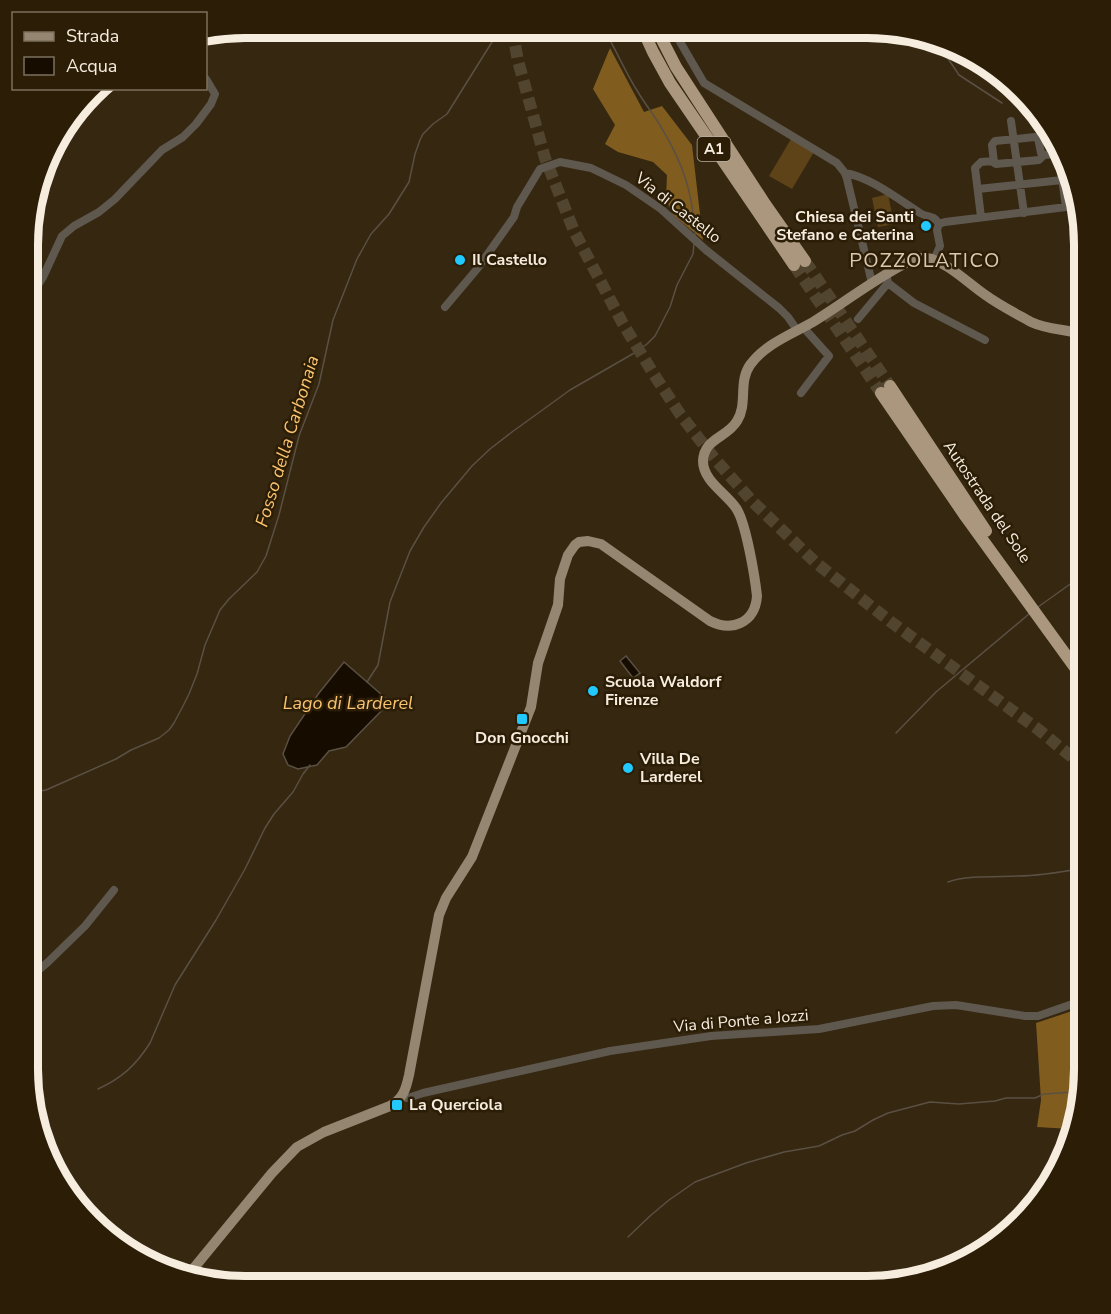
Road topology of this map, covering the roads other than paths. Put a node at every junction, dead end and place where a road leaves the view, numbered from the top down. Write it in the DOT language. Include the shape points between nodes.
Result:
graph roads {
  1 [pos="647,38"];
  2 [pos="661,38"];
  3 [pos="678,38"];
  4 [pos="207,81"];
  5 [pos="1011,121"];
  6 [pos="1014,140"];
  7 [pos="1044,154"];
  8 [pos="1052,154"];
  9 [pos="994,161"];
  10 [pos="1016,162"];
  11 [pos="845,173"];
  12 [pos="1062,177"];
  13 [pos="1062,180"];
  14 [pos="1020,184"];
  15 [pos="978,189"];
  16 [pos="1068,198"];
  17 [pos="1070,206"];
  18 [pos="1023,213"];
  19 [pos="981,217"];
  20 [pos="939,224"];
  21 [pos="934,260"];
  22 [pos="886,279"];
  23 [pos="872,283"];
  24 [pos="38,286"];
  25 [pos="445,307"];
  26 [pos="858,320"];
  27 [pos="800,329"];
  28 [pos="1074,332"];
  29 [pos="985,340"];
  30 [pos="885,390"];
  31 [pos="801,393"];
  32 [pos="1073,665"];
  33 [pos="114,890"];
  34 [pos="38,971"];
  35 [pos="1073,1004"];
  36 [pos="402,1097"];
  37 [pos="193,1269"];
  1 -- 2 [label="highway, A1" via="670,83 800,263"];
  3 -- 11 [label="street" via="704,82 837,163"];
  4 -- 24 [label="street" via="215,94 196,124 162,150 115,199 62,236"];
  5 -- 6 [label="street"];
  6 -- 7 [label="street" via="1038,138"];
  6 -- 9 [label="street" via="993,143"];
  6 -- 10 [label="street"];
  7 -- 8 [label="street"];
  7 -- 10 [label="street" via="1039,160"];
  9 -- 10 [label="street"];
  9 -- 15 [label="street" via="981,162 975,168"];
  10 -- 14 [label="street"];
  11 -- 20 [label="street" via="858,176 922,215 933,216"];
  11 -- 23 [label="street"];
  12 -- 13 [label="street"];
  13 -- 14 [label="street"];
  13 -- 16 [label="street"];
  14 -- 15 [label="street"];
  14 -- 18 [label="street"];
  15 -- 19 [label="street"];
  17 -- 18 [label="street"];
  18 -- 19 [label="street"];
  19 -- 20 [label="street"];
  20 -- 21 [label="street" via="940,246"];
  21 -- 22 [label="main road" via="915,259"];
  21 -- 28 [label="main road" via="1033,322"];
  22 -- 23 [label="main road"];
  22 -- 26 [label="street"];
  22 -- 29 [label="street" via="914,303"];
  23 -- 27 [label="main road"];
  25 -- 27 [label="street, Via di Castello" via="514,218 540,169 560,162 591,168 626,184 661,209"];
  27 -- 31 [label="street, Via di Castello" via="829,356"];
  27 -- 36 [label="main road" via="752,363 744,378 738,419 729,431 712,441 704,456 707,476 735,506 741,519 756,596 748,618 730,626 710,621 595,542 579,542 568,555 560,579 558,605 538,663 531,706 472,857 439,915"];
  30 -- 32 [label="highway, Autostrada del Sole" via="972,525"];
  33 -- 34 [label="street" via="85,926"];
  35 -- 36 [label="street, Via di Ponte a Jozzi" via="1038,1016 956,1005 933,1006 819,1029 711,1036 610,1051"];
  36 -- 37 [label="main road" via="297,1148"];
}
